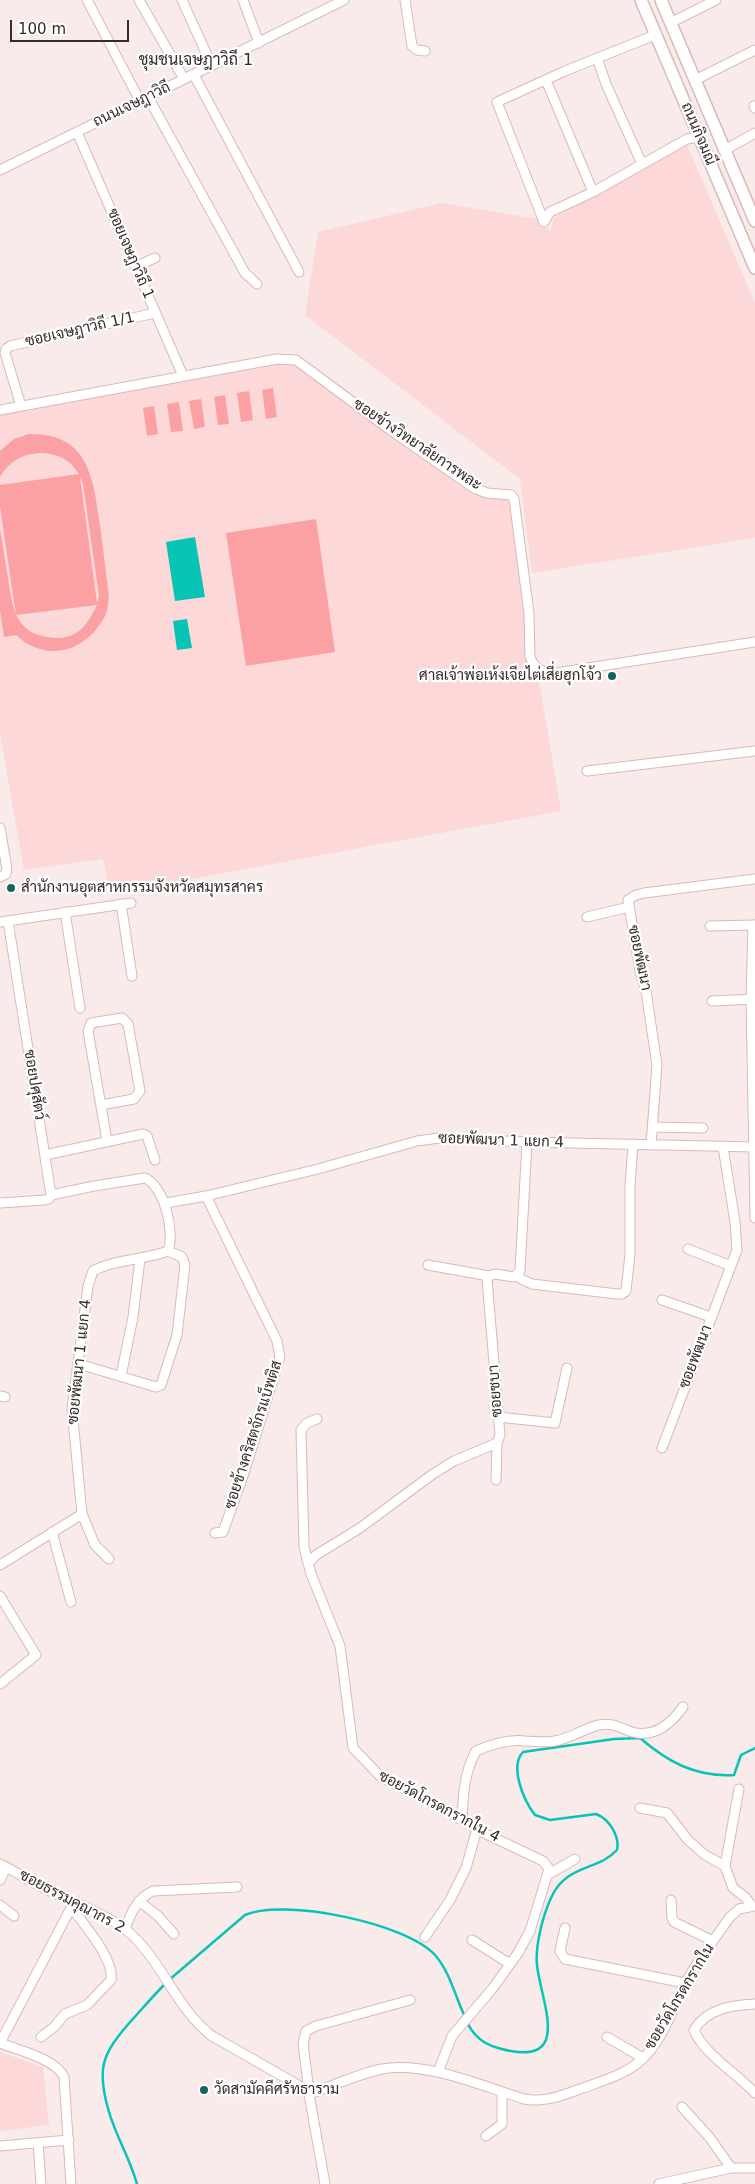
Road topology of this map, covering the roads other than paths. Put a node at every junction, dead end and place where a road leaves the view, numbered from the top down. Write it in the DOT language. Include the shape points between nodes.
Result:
graph roads {
  1 [pos="87,0"];
  2 [pos="139,0"];
  3 [pos="182,0"];
  4 [pos="243,0"];
  5 [pos="344,0"];
  6 [pos="405,0"];
  7 [pos="641,0"];
  8 [pos="661,0"];
  9 [pos="716,0"];
  10 [pos="670,23"];
  11 [pos="655,35"];
  12 [pos="259,43"];
  13 [pos="755,50"];
  14 [pos="425,51"];
  15 [pos="597,58"];
  16 [pos="212,66"];
  17 [pos="690,67"];
  18 [pos="194,75"];
  19 [pos="673,75"];
  20 [pos="184,80"];
  21 [pos="546,80"];
  22 [pos="695,80"];
  23 [pos="144,99"];
  24 [pos="77,132"];
  25 [pos="755,133"];
  26 [pos="699,137"];
  27 [pos="724,150"];
  28 [pos="642,164"];
  29 [pos="0,170"];
  30 [pos="593,192"];
  31 [pos="755,221"];
  32 [pos="155,258"];
  33 [pos="135,267"];
  34 [pos="755,268"];
  35 [pos="299,272"];
  36 [pos="257,284"];
  37 [pos="155,312"];
  38 [pos="183,376"];
  39 [pos="21,406"];
  40 [pos="0,410"];
  41 [pos="755,642"];
  42 [pos="755,751"];
  43 [pos="587,770"];
  44 [pos="0,828"];
  45 [pos="0,877"];
  46 [pos="755,879"];
  47 [pos="131,903"];
  48 [pos="120,904"];
  49 [pos="629,907"];
  50 [pos="65,912"];
  51 [pos="587,917"];
  52 [pos="4,922"];
  53 [pos="754,925"];
  54 [pos="710,926"];
  55 [pos="132,976"];
  56 [pos="753,999"];
  57 [pos="712,1001"];
  58 [pos="80,1008"];
  59 [pos="754,1072"];
  60 [pos="101,1105"];
  61 [pos="653,1127"];
  62 [pos="703,1128"];
  63 [pos="107,1141"];
  64 [pos="527,1142"];
  65 [pos="633,1144"];
  66 [pos="652,1145"];
  67 [pos="723,1147"];
  68 [pos="754,1147"];
  69 [pos="45,1155"];
  70 [pos="154,1160"];
  71 [pos="51,1195"];
  72 [pos="206,1196"];
  73 [pos="0,1203"];
  74 [pos="166,1203"];
  75 [pos="755,1218"];
  76 [pos="688,1249"];
  77 [pos="168,1251"];
  78 [pos="140,1259"];
  79 [pos="428,1265"];
  80 [pos="731,1266"];
  81 [pos="518,1275"];
  82 [pos="489,1276"];
  83 [pos="662,1300"];
  84 [pos="712,1317"];
  85 [pos="79,1364"];
  86 [pos="567,1368"];
  87 [pos="121,1376"];
  88 [pos="498,1417"];
  89 [pos="317,1419"];
  90 [pos="497,1443"];
  91 [pos="662,1448"];
  92 [pos="496,1480"];
  93 [pos="82,1514"];
  94 [pos="52,1532"];
  95 [pos="214,1533"];
  96 [pos="109,1559"];
  97 [pos="308,1563"];
  98 [pos="0,1564"];
  99 [pos="0,1596"];
  100 [pos="71,1602"];
  101 [pos="0,1684"];
  102 [pos="684,1707"];
  103 [pos="739,1789"];
  104 [pos="640,1808"];
  105 [pos="462,1820"];
  106 [pos="477,1829"];
  107 [pos="575,1860"];
  108 [pos="3,1866"];
  109 [pos="725,1866"];
  110 [pos="549,1874"];
  111 [pos="0,1880"];
  112 [pos="237,1887"];
  113 [pos="671,1900"];
  114 [pos="139,1901"];
  115 [pos="0,1905"];
  116 [pos="73,1905"];
  117 [pos="754,1906"];
  118 [pos="14,1916"];
  119 [pos="565,1928"];
  120 [pos="125,1929"];
  121 [pos="174,1934"];
  122 [pos="425,1937"];
  123 [pos="472,1940"];
  124 [pos="713,1941"];
  125 [pos="510,1964"];
  126 [pos="685,1984"];
  127 [pos="410,2000"];
  128 [pos="755,2004"];
  129 [pos="41,2037"];
  130 [pos="607,2037"];
  131 [pos="0,2043"];
  132 [pos="638,2062"];
  133 [pos="438,2072"];
  134 [pos="502,2092"];
  135 [pos="307,2093"];
  136 [pos="755,2093"];
  137 [pos="682,2107"];
  138 [pos="486,2136"];
  139 [pos="69,2140"];
  140 [pos="38,2143"];
  141 [pos="0,2146"];
  142 [pos="731,2168"];
  143 [pos="755,2168"];
  144 [pos="41,2184"];
  145 [pos="71,2184"];
  146 [pos="325,2184"];
  147 [pos="658,2184"];
  1 -- 23 [label="street"];
  2 -- 20 [label="street"];
  3 -- 16 [label="street"];
  4 -- 12 [label="street"];
  5 -- 12 [label="street, ถนนเจษฎาวิถี"];
  6 -- 14 [label="street" via="412,46"];
  7 -- 11 [label="main road, ถนนกิจมณี"];
  8 -- 10 [label="main road, ถนนกิจมณี"];
  9 -- 10 [label="street"];
  10 -- 17 [label="main road, ถนนกิจมณี"];
  11 -- 15 [label="street"];
  11 -- 19 [label="main road, ถนนกิจมณี"];
  12 -- 16 [label="street, ถนนเจษฎาวิถี"];
  13 -- 22 [label="street"];
  15 -- 21 [label="street"];
  15 -- 28 [label="street"];
  16 -- 18 [label="street, ถนนเจษฎาวิถี"];
  17 -- 19 [label="main road"];
  17 -- 22 [label="main road, ถนนกิจมณี"];
  18 -- 20 [label="street, ถนนเจษฎาวิถี"];
  18 -- 35 [label="street"];
  19 -- 26 [label="main road, ถนนกิจมณี"];
  20 -- 23 [label="street, ถนนเจษฎาวิถี"];
  21 -- 30 [label="street"];
  21 -- 30 [label="street" via="499,100 497,105 544,222 550,212"];
  22 -- 27 [label="main road, ถนนกิจมณี"];
  23 -- 24 [label="street, ถนนเจษฎาวิถี"];
  23 -- 36 [label="street" via="245,273"];
  24 -- 29 [label="street, ถนนเจษฎาวิถี"];
  24 -- 33 [label="street, ซอยเจษฎาวิถี 1"];
  25 -- 27 [label="street"];
  26 -- 28 [label="street" via="687,139"];
  26 -- 34 [label="main road, ถนนกิจมณี"];
  27 -- 31 [label="main road, ถนนกิจมณี"];
  28 -- 30 [label="street"];
  32 -- 33 [label="street"];
  33 -- 37 [label="street, ซอยเจษฎาวิถี 1"];
  37 -- 38 [label="street, ซอยเจษฎาวิถี 1"];
  37 -- 39 [label="street, ซอยเจษฎาวิถี 1/1" via="10,346 5,353"];
  38 -- 39 [label="street, ซอยข้างวิทยาลัยการพละ"];
  38 -- 41 [label="street, ซอยข้างวิทยาลัยการพละ" via="277,359 296,360 474,488 487,493 512,495 529,613 530,657 538,670 556,673"];
  39 -- 40 [label="street, ซอยข้างวิทยาลัยการพละ"];
  42 -- 43 [label="street"];
  44 -- 45 [label="street" via="7,869 6,874"];
  46 -- 49 [label="street, ซอยพัฒนา" via="644,893 628,900"];
  47 -- 48 [label="street"];
  48 -- 50 [label="street"];
  48 -- 55 [label="street"];
  49 -- 51 [label="street"];
  49 -- 61 [label="street, ซอยพัฒนา" via="657,1065"];
  50 -- 52 [label="street"];
  50 -- 58 [label="street"];
  52 -- 69 [label="street, ซอยปศุสัตว์"];
  53 -- 54 [label="street"];
  53 -- 56 [label="street"];
  56 -- 57 [label="street"];
  56 -- 59 [label="street"];
  59 -- 68 [label="street"];
  60 -- 60 [label="street" via="134,1099 140,1091 128,1024 122,1018 88,1026"];
  60 -- 63 [label="street"];
  61 -- 62 [label="street"];
  61 -- 66 [label="street, ซอยพัฒนา"];
  63 -- 69 [label="street"];
  63 -- 70 [label="street" via="143,1134 147,1136"];
  64 -- 65 [label="street, ซอยพัฒนา 1 แยก 4"];
  64 -- 72 [label="street, ซอยพัฒนา 1 แยก 4" via="451,1137 428,1139"];
  64 -- 81 [label="street"];
  65 -- 66 [label="street, ซอยพัฒนา 1 แยก 4"];
  65 -- 81 [label="street" via="626,1291 616,1294 532,1284"];
  66 -- 67 [label="street, ซอยพัฒนา 1 แยก 4"];
  67 -- 68 [label="street, ซอยพัฒนา 1 แยก 4"];
  67 -- 80 [label="street, ซอยพัฒนา" via="737,1236"];
  68 -- 75 [label="street"];
  69 -- 71 [label="street, ซอยปศุสัตว์"];
  71 -- 73 [label="street" via="46,1200"];
  71 -- 74 [label="street" via="146,1178 158,1188"];
  72 -- 74 [label="street, ซอยพัฒนา 1 แยก 4"];
  72 -- 95 [label="street, ซอยข้างคริสตจักรแบ็พติส" via="277,1341 280,1357 222,1532"];
  74 -- 77 [label="street" via="171,1244"];
  76 -- 80 [label="street"];
  77 -- 78 [label="street, ซอยพัฒนา 1 แยก 4"];
  77 -- 87 [label="street" via="182,1257 185,1265 178,1334 164,1381 156,1387"];
  78 -- 85 [label="street, ซอยพัฒนา 1 แยก 4" via="93,1271 88,1286"];
  78 -- 87 [label="street"];
  79 -- 82 [label="street"];
  80 -- 84 [label="street, ซอยพัฒนา"];
  81 -- 82 [label="street"];
  82 -- 88 [label="street, ซอยชบา"];
  83 -- 84 [label="street"];
  84 -- 91 [label="street, ซอยพัฒนา"];
  85 -- 87 [label="street"];
  85 -- 93 [label="street, ซอยพัฒนา 1 แยก 4" via="72,1408"];
  86 -- 88 [label="street" via="555,1423"];
  88 -- 90 [label="street, ซอยชบา" via="500,1435"];
  89 -- 97 [label="street, ซอยวัดโกรดกรากใน 4" via="306,1423 301,1430 304,1547"];
  90 -- 92 [label="street, ซอยชบา"];
  90 -- 97 [label="street" via="454,1461 433,1474"];
  93 -- 94 [label="street"];
  93 -- 96 [label="street, ซอยพัฒนา 1 แยก 4" via="95,1545"];
  94 -- 98 [label="street"];
  94 -- 100 [label="street"];
  97 -- 105 [label="street, ซอยวัดโกรดกรากใน 4" via="340,1646 353,1748 380,1776"];
  99 -- 101 [label="street" via="36,1655"];
  102 -- 105 [label="street" via="654,1733 633,1732 616,1724 598,1725 554,1741 524,1740 476,1751 465,1779"];
  103 -- 109 [label="street"];
  104 -- 109 [label="street" via="667,1813 688,1840"];
  105 -- 106 [label="street, ซอยวัดโกรดกรากใน 4"];
  106 -- 110 [label="street, ซอยวัดโกรดกรากใน 4" via="544,1861"];
  106 -- 122 [label="street" via="466,1868 450,1900"];
  107 -- 110 [label="street"];
  108 -- 111 [label="street"];
  108 -- 116 [label="street, ซอยธรรมคุณากร 2"];
  109 -- 117 [label="street" via="732,1888"];
  110 -- 125 [label="street" via="530,1931"];
  112 -- 114 [label="street" via="154,1891"];
  113 -- 124 [label="street" via="674,1922"];
  114 -- 120 [label="street"];
  114 -- 121 [label="street"];
  115 -- 118 [label="street"];
  116 -- 120 [label="street, ซอยธรรมคุณากร 2"];
  116 -- 129 [label="street" via="104,1956 111,1980 87,2005 65,2014"];
  116 -- 131 [label="street"];
  117 -- 124 [label="street, ซอยวัดโกรดกรากใน" via="734,1912"];
  119 -- 126 [label="street" via="560,1951 565,1959"];
  120 -- 135 [label="street, ซอยธรรมคุณากร 2" via="160,1968 194,2022"];
  123 -- 125 [label="street"];
  124 -- 126 [label="street, ซอยวัดโกรดกรากใน"];
  125 -- 133 [label="street" via="452,2036"];
  126 -- 132 [label="street, ซอยวัดโกรดกรากใน" via="671,2016"];
  127 -- 135 [label="street" via="306,2031 303,2044"];
  128 -- 136 [label="street" via="719,2010 699,2021 694,2030 696,2037"];
  130 -- 132 [label="street"];
  131 -- 139 [label="street" via="62,2071"];
  132 -- 134 [label="street" via="552,2099 530,2100"];
  133 -- 134 [label="street"];
  133 -- 135 [label="street" via="406,2067 382,2069"];
  134 -- 138 [label="street" via="502,2124"];
  135 -- 146 [label="street"];
  137 -- 142 [label="street"];
  139 -- 140 [label="street"];
  139 -- 145 [label="street"];
  140 -- 141 [label="street"];
  140 -- 144 [label="street"];
  142 -- 143 [label="street"];
  142 -- 147 [label="street"];
}
